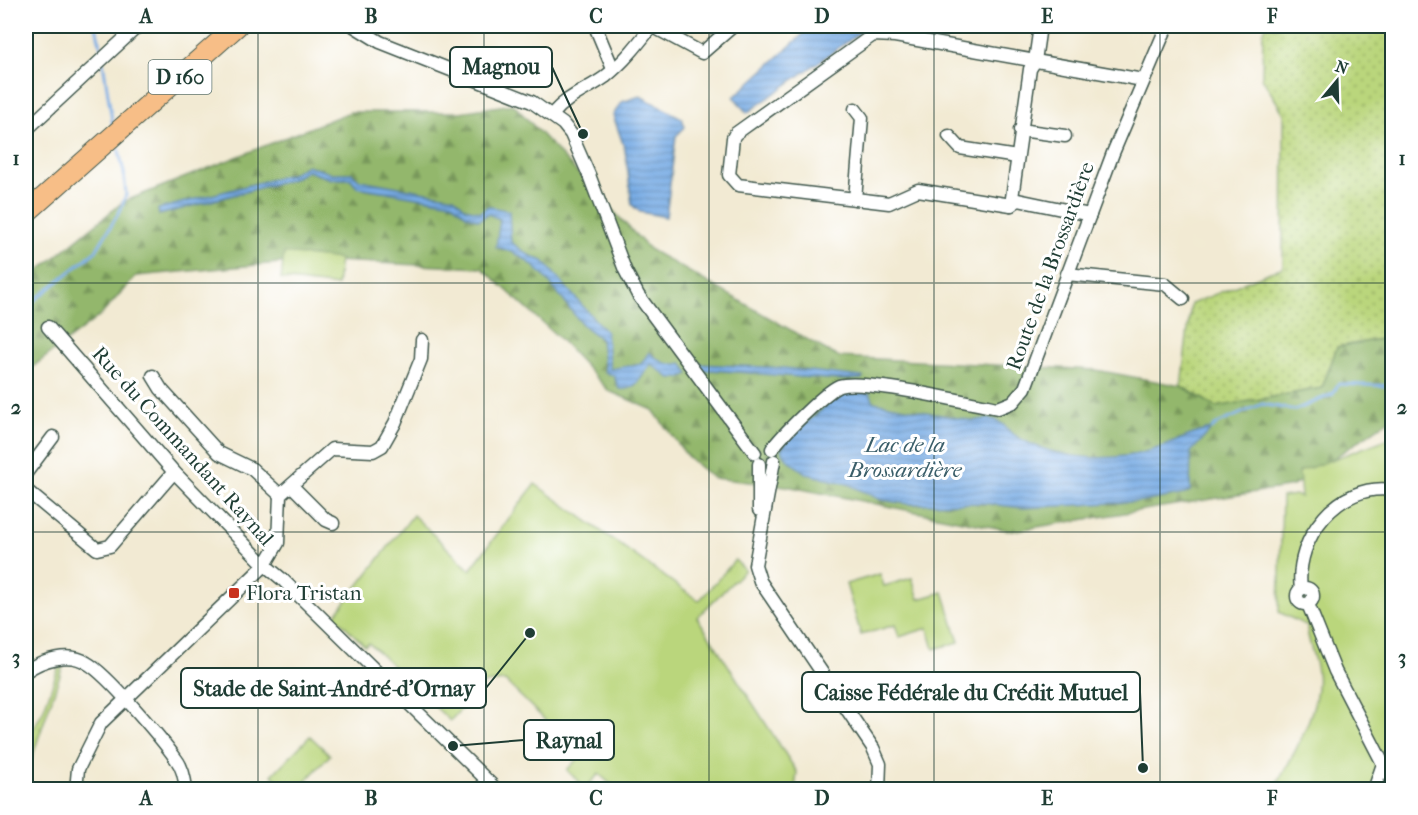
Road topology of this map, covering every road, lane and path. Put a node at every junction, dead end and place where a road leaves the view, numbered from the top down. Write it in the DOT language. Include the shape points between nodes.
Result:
graph roads {
  1 [pos="138,26"];
  2 [pos="237,26"];
  3 [pos="354,26"];
  4 [pos="595,26"];
  5 [pos="652,26"];
  6 [pos="733,26"];
  7 [pos="1040,26"];
  8 [pos="1167,26"];
  9 [pos="1035,61"];
  10 [pos="613,69"];
  11 [pos="1143,80"];
  12 [pos="855,109"];
  13 [pos="552,115"];
  14 [pos="1020,129"];
  15 [pos="26,130"];
  16 [pos="949,136"];
  17 [pos="1065,136"];
  18 [pos="1017,157"];
  19 [pos="855,199"];
  20 [pos="1011,205"];
  21 [pos="26,213"];
  22 [pos="1090,216"];
  23 [pos="1067,274"];
  24 [pos="1183,299"];
  25 [pos="48,327"];
  26 [pos="422,340"];
  27 [pos="153,376"];
  28 [pos="53,437"];
  29 [pos="773,455"];
  30 [pos="757,458"];
  31 [pos="174,472"];
  32 [pos="26,473"];
  33 [pos="292,486"];
  34 [pos="26,490"];
  35 [pos="1392,490"];
  36 [pos="280,495"];
  37 [pos="333,523"];
  38 [pos="759,535"];
  39 [pos="265,565"];
  40 [pos="26,670"];
  41 [pos="124,699"];
  42 [pos="1383,764"];
  43 [pos="1392,781"];
  44 [pos="76,789"];
  45 [pos="186,789"];
  46 [pos="497,789"];
  47 [pos="879,789"];
  48 [pos="1374,789"];
  1 -- 15 [label="street"];
  2 -- 21 [label="main road, D 160"];
  3 -- 13 [label="street" via="380,42 522,98"];
  4 -- 10 [label="street"];
  5 -- 6 [label="street" via="702,53"];
  5 -- 10 [label="street" via="629,56"];
  7 -- 9 [label="street"];
  8 -- 11 [label="street, Route de la Brossardière"];
  9 -- 11 [label="street"];
  9 -- 14 [label="street" via="1030,69"];
  9 -- 19 [label="street" via="873,35 735,134 729,175 738,185"];
  10 -- 13 [label="street" via="568,98"];
  11 -- 22 [label="street, Route de la Brossardière"];
  12 -- 19 [label="street" via="862,118"];
  13 -- 30 [label="street" via="571,134 638,295"];
  14 -- 17 [label="street"];
  14 -- 18 [label="street"];
  16 -- 18 [label="street" via="960,148"];
  18 -- 20 [label="street"];
  19 -- 20 [label="street" via="889,203 918,190"];
  20 -- 22 [label="street" via="1018,200"];
  22 -- 23 [label="street, Route de la Brossardière"];
  23 -- 24 [label="street" via="1166,284"];
  23 -- 29 [label="street, Route de la Brossardière" via="1025,388 1013,402 998,408 865,384 839,386 780,439"];
  25 -- 31 [label="street, Rue du Commandant Raynal"];
  26 -- 33 [label="street" via="421,359 382,446 373,451 332,449"];
  27 -- 36 [label="street" via="219,453 252,469"];
  28 -- 32 [label="street"];
  29 -- 30 [label="street" via="767,466"];
  29 -- 30 [label="street" via="763,446"];
  29 -- 38 [label="street"];
  30 -- 38 [label="street"];
  31 -- 34 [label="street" via="110,546 97,549"];
  31 -- 39 [label="street, Rue du Commandant Raynal"];
  33 -- 36 [label="street"];
  33 -- 37 [label="street"];
  35 -- 42 [label="street" via="1364,491 1345,500 1325,516 1312,534 1301,561 1301,589 1313,593 1308,604 1335,670"];
  36 -- 39 [label="street" via="278,543"];
  38 -- 47 [label="street" via="755,565 760,581 873,748 880,764"];
  39 -- 41 [label="street"];
  39 -- 46 [label="street, Rue du Commandant Raynal"];
  40 -- 41 [label="street" via="62,657 86,662"];
  41 -- 44 [label="street" via="101,723 86,749"];
  41 -- 45 [label="street" via="176,758"];
  42 -- 43 [label="street"];
  42 -- 48 [label="street"];
}
